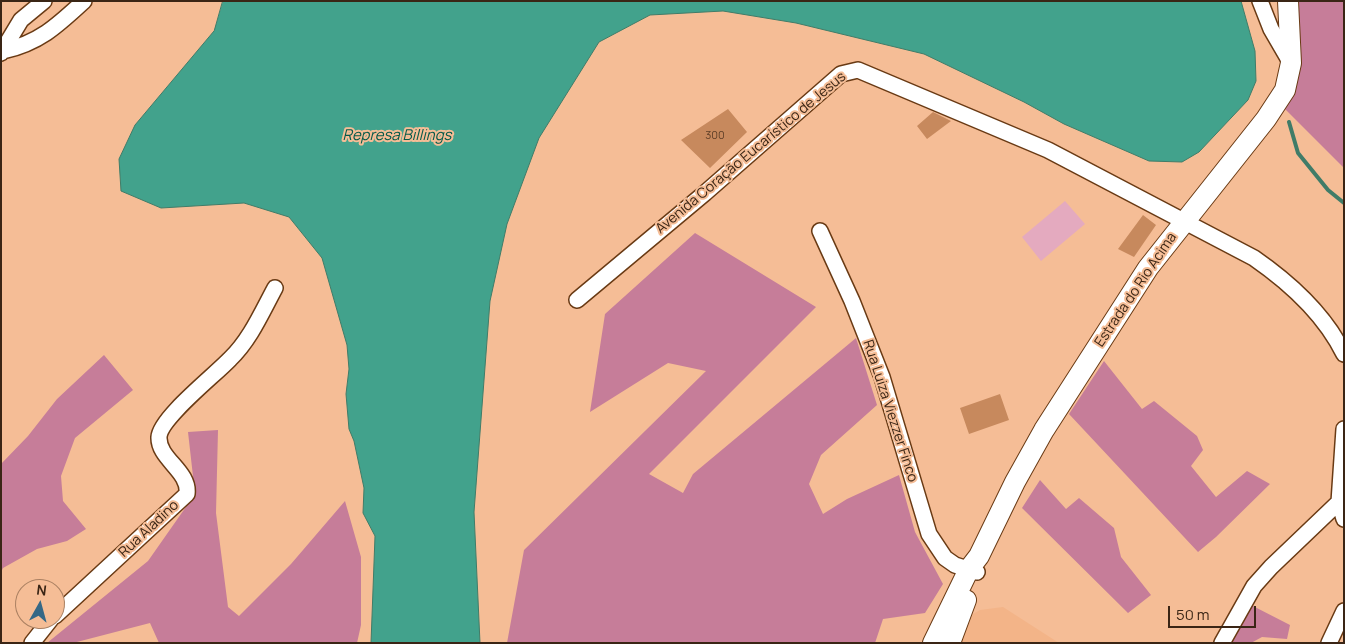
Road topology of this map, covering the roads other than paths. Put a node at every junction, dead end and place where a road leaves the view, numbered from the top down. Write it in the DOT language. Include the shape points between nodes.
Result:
graph roads {
  1 [pos="44,1"];
  2 [pos="84,1"];
  3 [pos="1260,1"];
  4 [pos="1288,1"];
  5 [pos="2,52"];
  6 [pos="1291,64"];
  7 [pos="1184,221"];
  8 [pos="820,231"];
  9 [pos="274,288"];
  10 [pos="577,300"];
  11 [pos="1344,354"];
  12 [pos="1344,429"];
  13 [pos="1339,502"];
  14 [pos="1344,518"];
  15 [pos="975,566"];
  16 [pos="65,607"];
  17 [pos="1344,611"];
  18 [pos="43,629"];
  19 [pos="32,643"];
  20 [pos="933,643"];
  21 [pos="950,643"];
  22 [pos="1222,643"];
  23 [pos="1329,643"];
  1 -- 5 [label="street" via="21,20"];
  2 -- 5 [label="street" via="54,28 24,46"];
  3 -- 6 [label="street"];
  4 -- 6 [label="main road, Estrada do Rio Acima"];
  6 -- 7 [label="main road, Estrada do Rio Acima" via="1285,90 1266,120"];
  7 -- 10 [label="street, Avenida Coração Eucarístico de Jesus" via="1048,150 865,72 851,70 841,74"];
  7 -- 11 [label="street" via="1254,258 1280,276 1327,327"];
  7 -- 15 [label="main road, Estrada do Rio Acima" via="1148,268 1044,430"];
  8 -- 15 [label="street, Rua Luiza Viezzer Finco" via="882,377 929,534 945,558 955,566"];
  9 -- 16 [label="street, Rua Aladino" via="232,358 188,398 162,428 161,446 185,479 187,494"];
  12 -- 13 [label="street"];
  13 -- 14 [label="street"];
  13 -- 22 [label="street" via="1254,586"];
  15 -- 20 [label="main road, Estrada do Rio Acima"];
  15 -- 21 [label="main road, Estrada do Rio Acima"];
  17 -- 23 [label="street"];
  18 -- 19 [label="street"];
}
